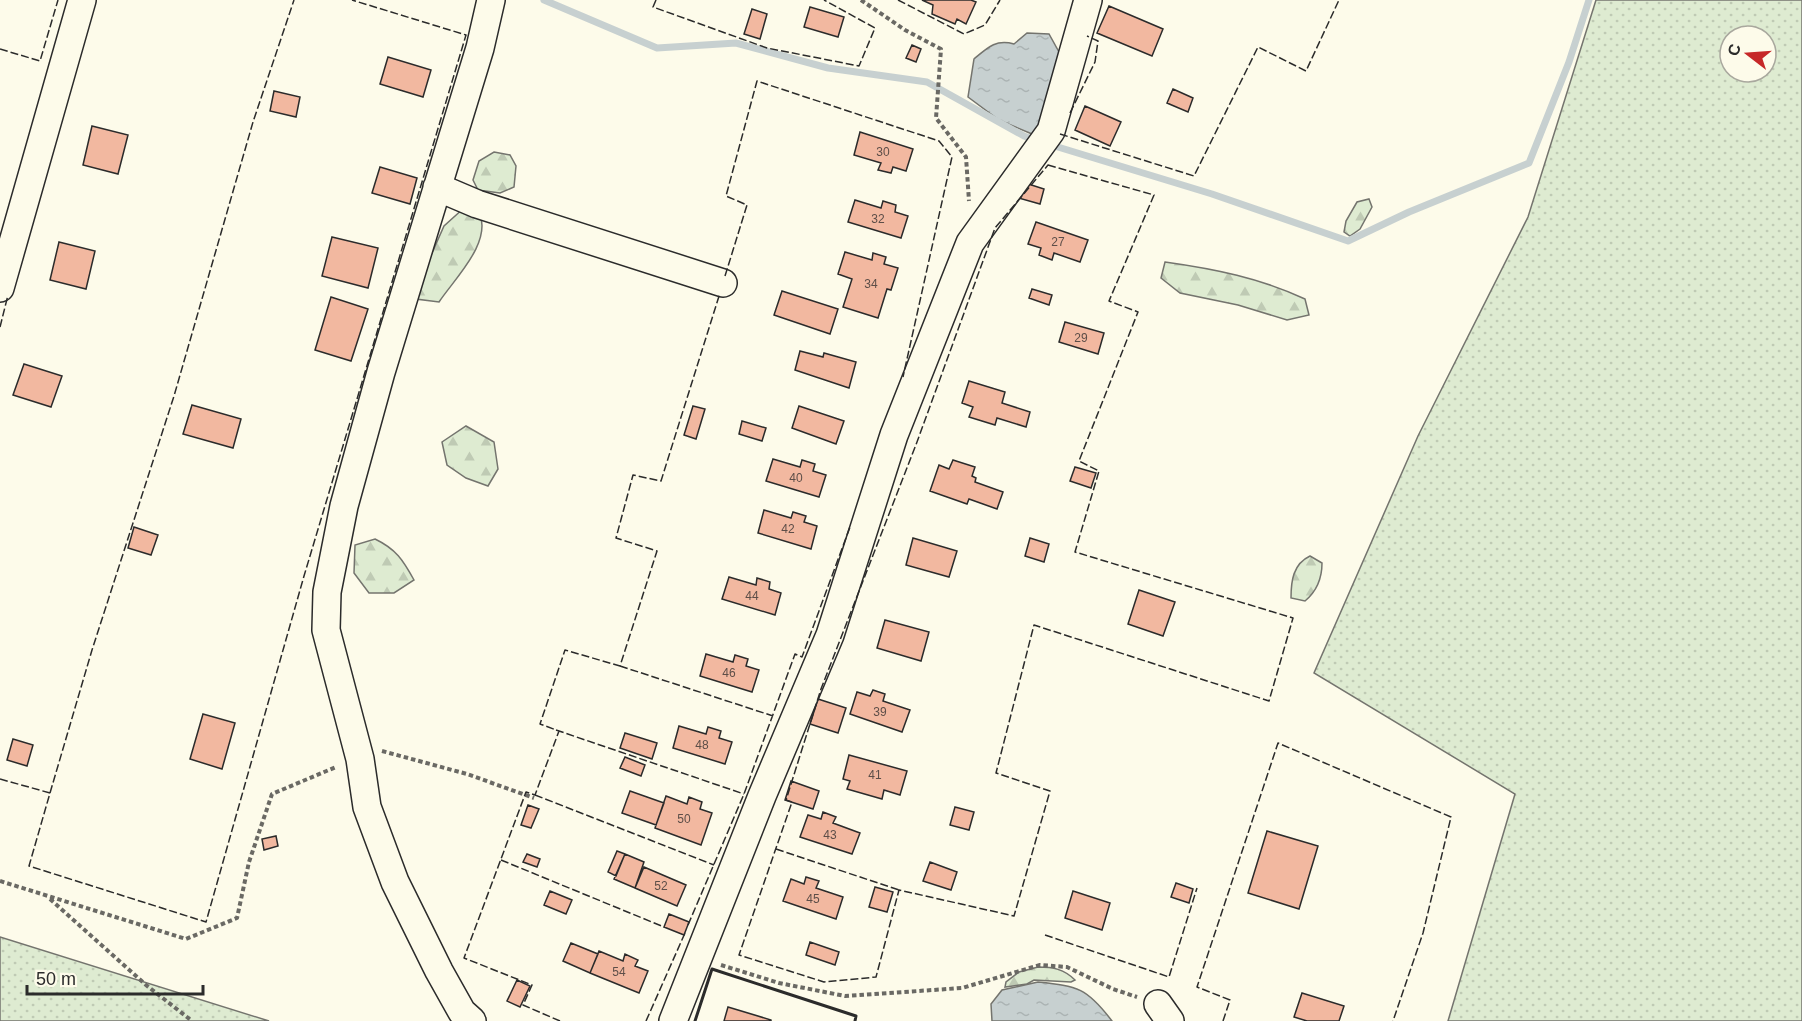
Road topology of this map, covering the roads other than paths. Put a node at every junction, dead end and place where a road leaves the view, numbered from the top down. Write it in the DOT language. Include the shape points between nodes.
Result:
graph roads {
  1 [pos="82,0"];
  2 [pos="491,0"];
  3 [pos="1088,0"];
  4 [pos="438,187"];
  5 [pos="723,283"];
  6 [pos="0,288"];
  7 [pos="472,1021"];
  8 [pos="673,1021"];
  1 -- 6 [label="street"];
  2 -- 4 [label="street"];
  3 -- 8 [label="street" via="1051,131 970,243 894,435 830,635"];
  4 -- 5 [label="street" via="487,207"];
  4 -- 7 [label="street" via="344,506 327,592 326,630 359,756 367,807 395,882 439,971 462,1012"];
}
